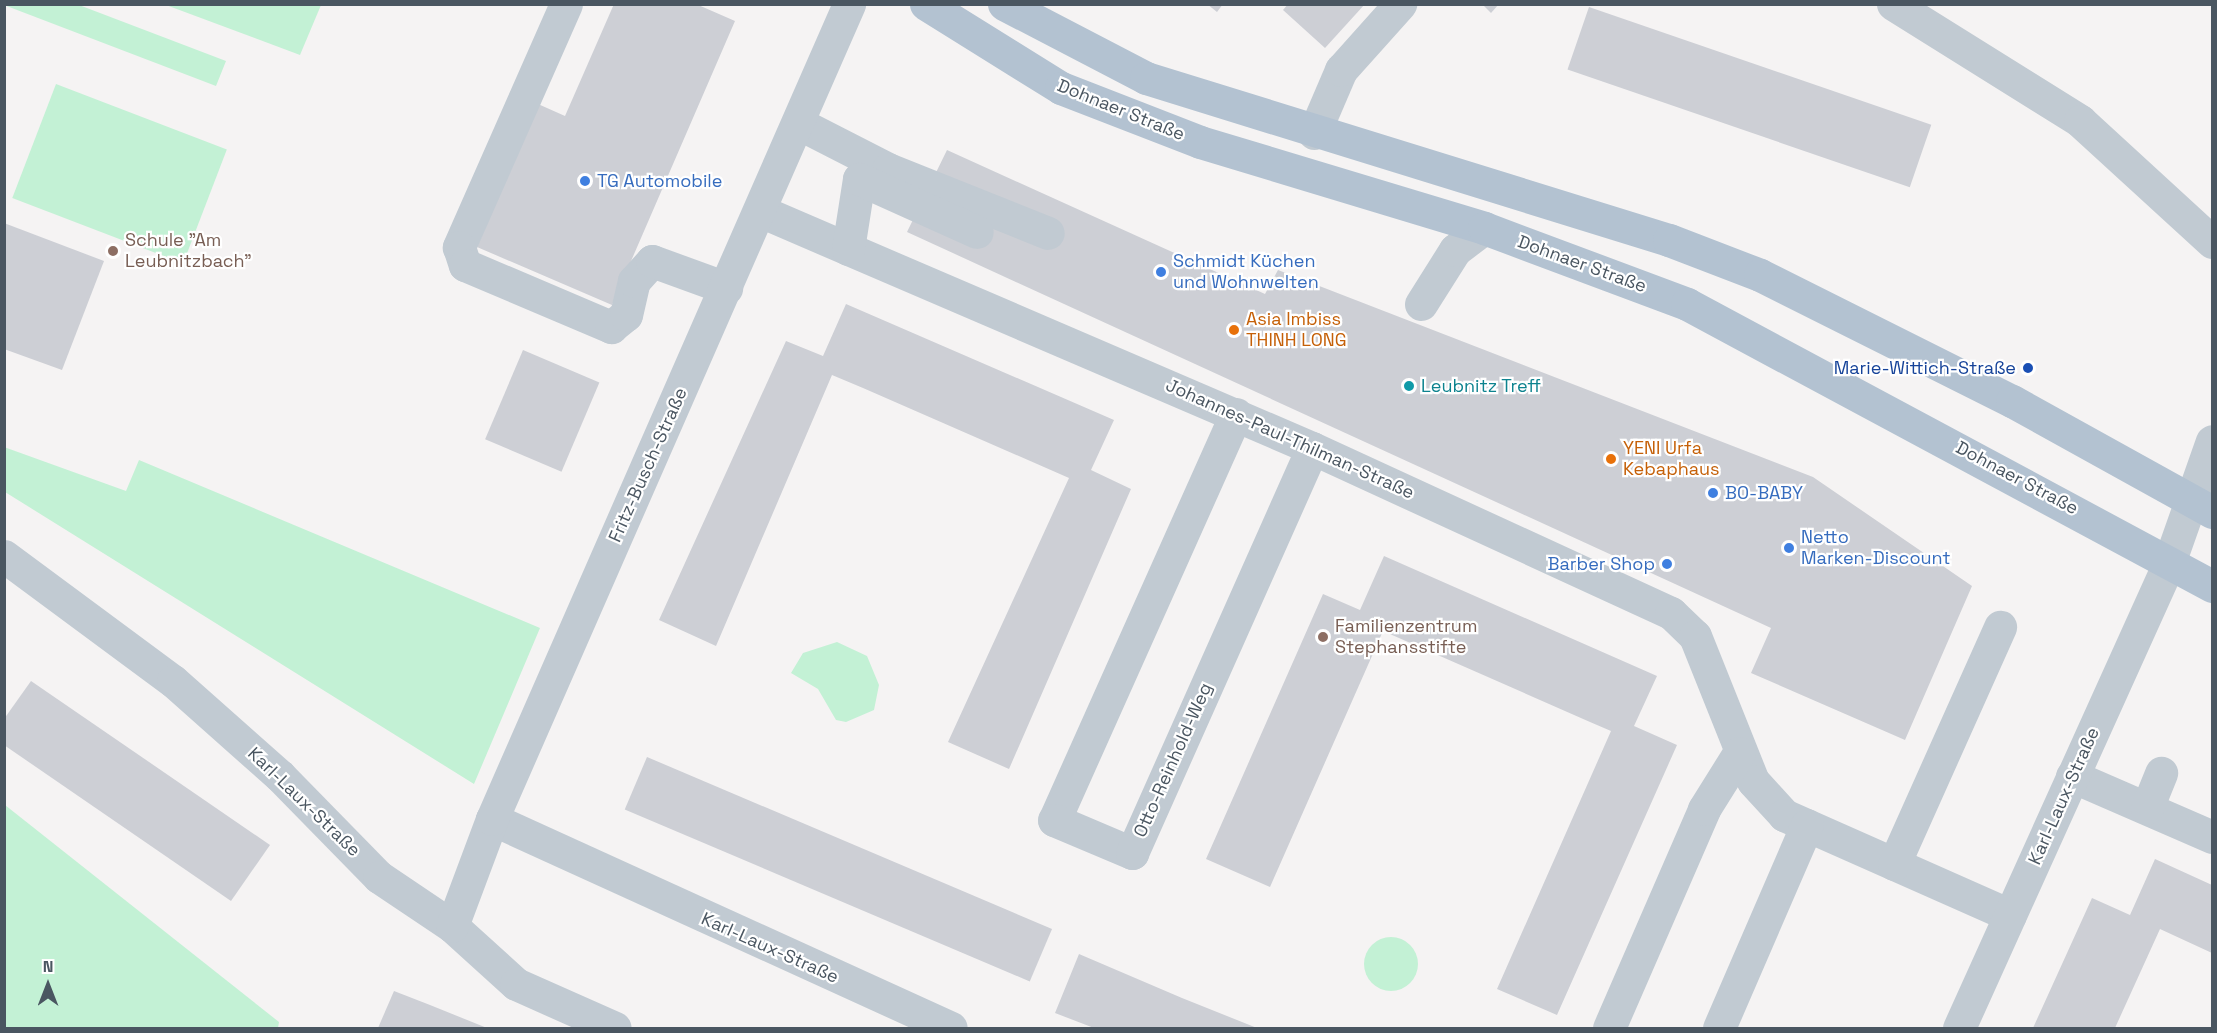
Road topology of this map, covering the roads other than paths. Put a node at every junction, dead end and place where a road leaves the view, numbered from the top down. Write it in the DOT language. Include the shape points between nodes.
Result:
graph roads {
  1 [pos="566,4"];
  2 [pos="849,4"];
  3 [pos="926,4"];
  4 [pos="1004,4"];
  5 [pos="1400,4"];
  6 [pos="1893,4"];
  7 [pos="798,123"];
  8 [pos="1314,134"];
  9 [pos="856,165"];
  10 [pos="760,211"];
  11 [pos="1484,228"];
  12 [pos="977,231"];
  13 [pos="1048,233"];
  14 [pos="2212,242"];
  15 [pos="848,249"];
  16 [pos="726,288"];
  17 [pos="1421,304"];
  18 [pos="1236,414"];
  19 [pos="2212,441"];
  20 [pos="1312,448"];
  21 [pos="2202,506"];
  22 [pos="4,556"];
  23 [pos="2169,563"];
  24 [pos="2212,586"];
  25 [pos="2000,627"];
  26 [pos="1739,753"];
  27 [pos="2161,773"];
  28 [pos="2072,776"];
  29 [pos="2147,808"];
  30 [pos="492,819"];
  31 [pos="1807,825"];
  32 [pos="2212,837"];
  33 [pos="1894,864"];
  34 [pos="2010,915"];
  35 [pos="452,926"];
  36 [pos="615,1029"];
  37 [pos="951,1029"];
  38 [pos="1609,1029"];
  39 [pos="1719,1029"];
  40 [pos="1959,1029"];
  1 -- 16 [label="street" via="459,247 465,265 611,327 626,315 634,281 652,261"];
  2 -- 7 [label="street, Fritz-Busch-Straße"];
  3 -- 11 [label="main road, Dohnaer Straße" via="1061,88 1200,142"];
  4 -- 8 [label="main road" via="1146,78"];
  5 -- 8 [label="street" via="1341,70"];
  6 -- 14 [label="street" via="2080,121"];
  7 -- 9 [label="street"];
  7 -- 10 [label="street, Fritz-Busch-Straße"];
  8 -- 21 [label="main road" via="1669,240 1760,275 2012,401"];
  9 -- 12 [label="street"];
  9 -- 13 [label="street"];
  9 -- 15 [label="street"];
  10 -- 15 [label="street, Johannes-Paul-Thilman-Straße"];
  10 -- 16 [label="street, Fritz-Busch-Straße"];
  11 -- 17 [label="street" via="1455,250"];
  11 -- 23 [label="main road, Dohnaer Straße" via="1687,304"];
  15 -- 18 [label="street, Johannes-Paul-Thilman-Straße"];
  16 -- 30 [label="street, Fritz-Busch-Straße"];
  18 -- 20 [label="street, Johannes-Paul-Thilman-Straße"];
  18 -- 20 [label="street, Otto-Reinhold-Weg" via="1054,820 1132,853"];
  19 -- 21 [label="street"];
  20 -- 26 [label="street, Johannes-Paul-Thilman-Straße" via="1671,613 1695,636"];
  21 -- 23 [label="street"];
  22 -- 35 [label="street, Karl-Laux-Straße" via="173,681 280,776 379,876"];
  23 -- 24 [label="main road, Dohnaer Straße"];
  23 -- 28 [label="street, Karl-Laux-Straße"];
  25 -- 33 [label="street"];
  26 -- 31 [label="street, Johannes-Paul-Thilman-Straße" via="1753,781 1784,815"];
  26 -- 38 [label="street" via="1704,809"];
  27 -- 29 [label="street"];
  28 -- 29 [label="street"];
  28 -- 34 [label="street, Karl-Laux-Straße"];
  29 -- 32 [label="street"];
  30 -- 35 [label="street, Fritz-Busch-Straße"];
  30 -- 37 [label="street, Karl-Laux-Straße"];
  31 -- 33 [label="street, Johannes-Paul-Thilman-Straße"];
  31 -- 39 [label="street"];
  33 -- 34 [label="street, Johannes-Paul-Thilman-Straße"];
  34 -- 40 [label="street, Karl-Laux-Straße"];
  35 -- 36 [label="street, Karl-Laux-Straße" via="516,984"];
}
